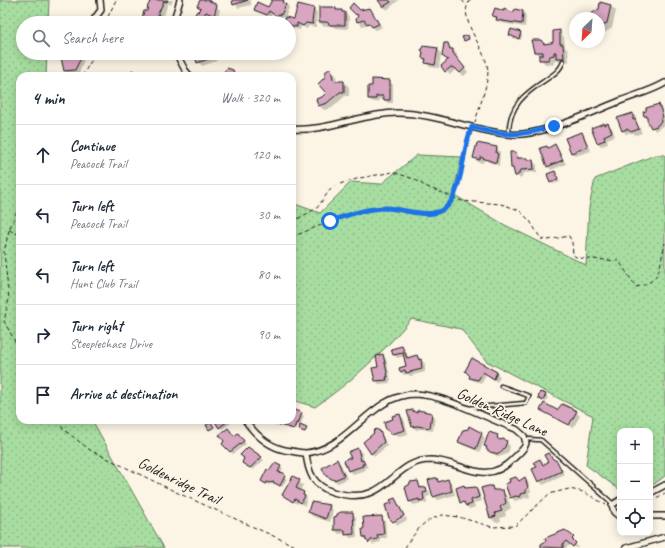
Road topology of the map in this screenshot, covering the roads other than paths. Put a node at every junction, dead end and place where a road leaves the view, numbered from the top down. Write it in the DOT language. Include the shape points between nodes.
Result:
graph roads {
  1 [pos="100,0"];
  2 [pos="180,0"];
  3 [pos="96,16"];
  4 [pos="175,16"];
  5 [pos="180,60"];
  6 [pos="563,61"];
  7 [pos="187,72"];
  8 [pos="665,83"];
  9 [pos="296,129"];
  10 [pos="508,134"];
  11 [pos="501,386"];
  12 [pos="463,408"];
  13 [pos="248,424"];
  14 [pos="525,439"];
  15 [pos="306,453"];
  16 [pos="665,485"];
  17 [pos="653,491"];
  18 [pos="617,503"];
  19 [pos="613,506"];
  20 [pos="617,512"];
  21 [pos="653,516"];
  22 [pos="665,516"];
  23 [pos="665,537"];
  24 [pos="626,548"];
  1 -- 3 [label="street" via="100,10"];
  2 -- 4 [label="street"];
  5 -- 7 [label="street"];
  6 -- 10 [label="lane" via="560,70 533,88 518,102 510,120"];
  8 -- 10 [label="street" via="537,132"];
  9 -- 10 [label="street" via="398,113"];
  11 -- 12 [label="lane" via="529,396 526,403"];
  12 -- 14 [label="street, Golden Ridge Lane" via="516,429"];
  12 -- 15 [label="street, Golden Ridge Lane" via="435,397 416,394 400,397 374,411 330,446"];
  13 -- 15 [label="street, Golden Ridge Lane" via="253,432 271,445 286,451"];
  14 -- 15 [label="street" via="522,450 501,469 486,473 476,472 432,460 423,461 404,468 375,492 360,496 345,496 316,484 308,469"];
  14 -- 19 [label="lane, Golden Ridge Lane" via="541,440"];
  16 -- 17 [label="street"];
  18 -- 19 [label="street"];
  19 -- 20 [label="street"];
  21 -- 22 [label="street"];
  23 -- 24 [label="street"];
}
